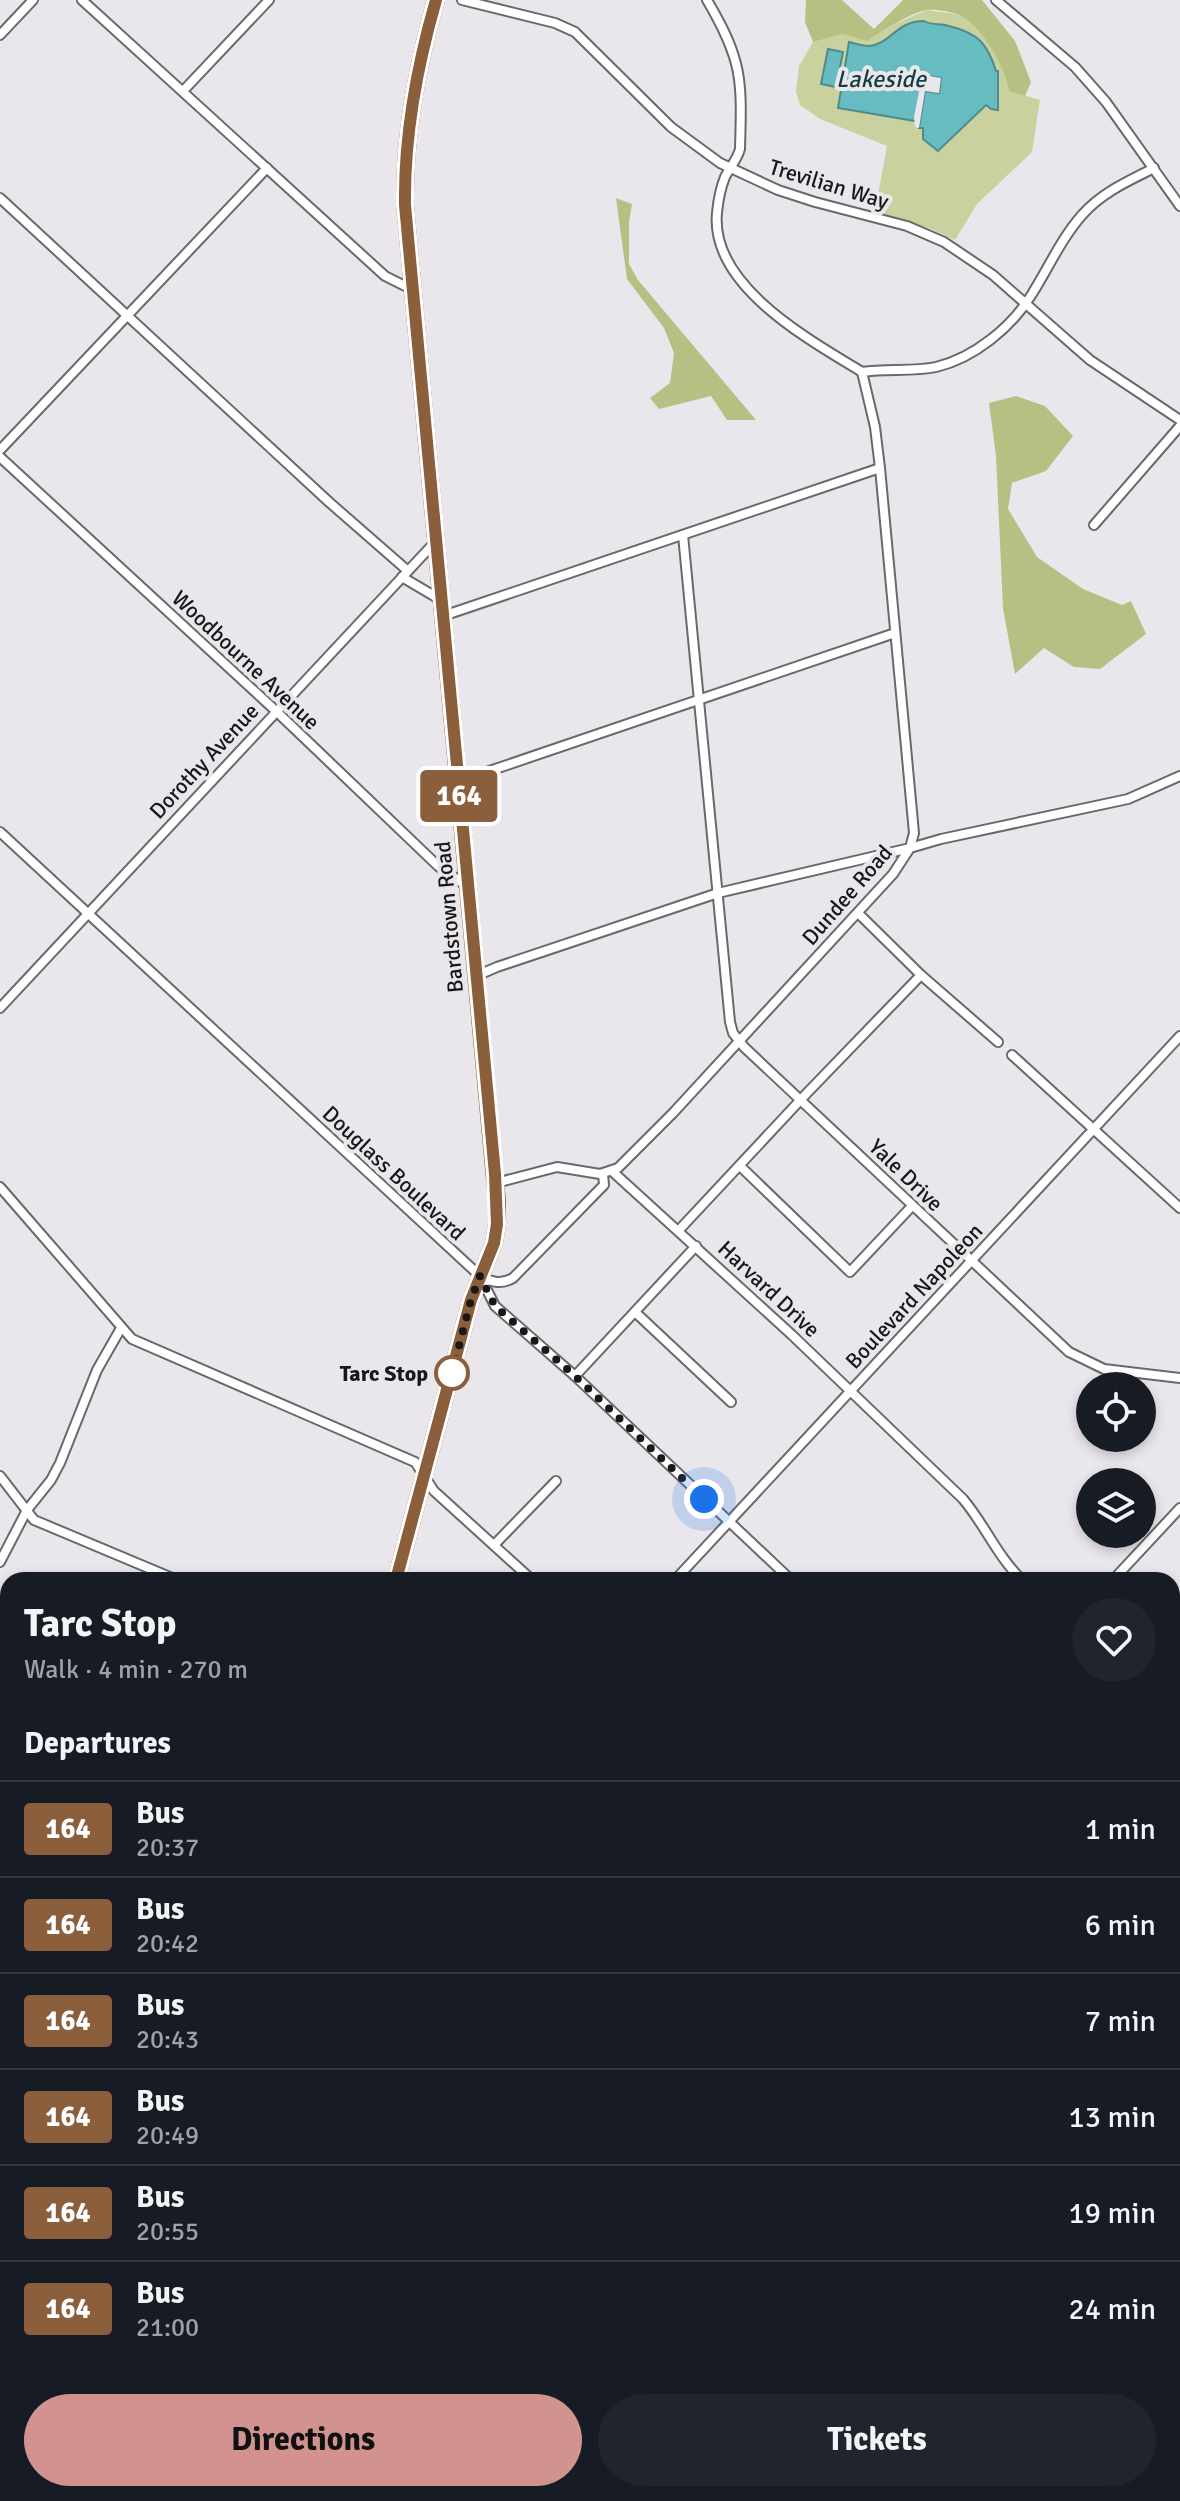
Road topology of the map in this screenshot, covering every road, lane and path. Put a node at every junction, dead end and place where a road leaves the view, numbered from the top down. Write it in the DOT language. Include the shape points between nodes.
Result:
graph roads {
  1 [pos="33,0"];
  2 [pos="82,0"];
  3 [pos="269,0"];
  4 [pos="436,0"];
  5 [pos="462,0"];
  6 [pos="707,0"];
  7 [pos="996,0"];
  8 [pos="0,35"];
  9 [pos="183,91"];
  10 [pos="267,168"];
  11 [pos="731,168"];
  12 [pos="1154,168"];
  13 [pos="0,198"];
  14 [pos="1180,206"];
  15 [pos="413,291"];
  16 [pos="1026,303"];
  17 [pos="126,316"];
  18 [pos="862,372"];
  19 [pos="1180,423"];
  20 [pos="0,450"];
  21 [pos="0,457"];
  22 [pos="880,468"];
  23 [pos="1094,525"];
  24 [pos="683,535"];
  25 [pos="436,540"];
  26 [pos="405,574"];
  27 [pos="441,600"];
  28 [pos="443,616"];
  29 [pos="895,633"];
  30 [pos="700,699"];
  31 [pos="276,711"];
  32 [pos="1180,776"];
  33 [pos="457,782"];
  34 [pos="0,832"];
  35 [pos="910,848"];
  36 [pos="468,888"];
  37 [pos="718,893"];
  38 [pos="858,913"];
  39 [pos="88,914"];
  40 [pos="921,975"];
  41 [pos="476,976"];
  42 [pos="0,1008"];
  43 [pos="1180,1036"];
  44 [pos="739,1042"];
  45 [pos="998,1042"];
  46 [pos="1012,1055"];
  47 [pos="801,1100"];
  48 [pos="1094,1129"];
  49 [pos="740,1166"];
  50 [pos="611,1171"];
  51 [pos="496,1183"];
  52 [pos="0,1187"];
  53 [pos="912,1206"];
  54 [pos="1180,1208"];
  55 [pos="679,1230"];
  56 [pos="696,1246"];
  57 [pos="971,1262"];
  58 [pos="480,1276"];
  59 [pos="635,1312"];
  60 [pos="121,1328"];
  61 [pos="575,1376"];
  62 [pos="1180,1378"];
  63 [pos="850,1391"];
  64 [pos="731,1402"];
  65 [pos="0,1476"];
  66 [pos="425,1477"];
  67 [pos="556,1481"];
  68 [pos="1180,1508"];
  69 [pos="27,1510"];
  70 [pos="729,1522"];
  71 [pos="494,1545"];
  72 [pos="0,1562"];
  73 [pos="158,1572"];
  74 [pos="398,1572"];
  75 [pos="523,1572"];
  76 [pos="682,1572"];
  77 [pos="782,1572"];
  78 [pos="1013,1572"];
  79 [pos="1120,1572"];
  1 -- 8 [label="street"];
  2 -- 9 [label="street"];
  3 -- 9 [label="street"];
  4 -- 15 [label="main road, Bardstown Road" via="406,162"];
  5 -- 11 [label="street, Trevilian Way" via="575,32 671,127"];
  6 -- 11 [label="street" via="733,48 740,74 740,149"];
  7 -- 12 [label="street" via="1075,67"];
  9 -- 10 [label="street"];
  10 -- 15 [label="street" via="385,276"];
  10 -- 17 [label="street"];
  11 -- 16 [label="street, Trevilian Way" via="778,190 907,226 944,242"];
  11 -- 18 [label="street" via="719,200 717,225 733,269 779,318"];
  12 -- 14 [label="street"];
  12 -- 16 [label="street" via="1120,185 1082,215"];
  13 -- 17 [label="street"];
  15 -- 25 [label="main road, Bardstown Road"];
  16 -- 18 [label="street" via="982,345 954,361"];
  16 -- 19 [label="street, Trevilian Way" via="1090,360"];
  17 -- 20 [label="street"];
  17 -- 26 [label="street"];
  18 -- 22 [label="street"];
  19 -- 23 [label="street"];
  21 -- 31 [label="street, Woodbourne Avenue"];
  22 -- 24 [label="street"];
  22 -- 29 [label="street"];
  24 -- 28 [label="street"];
  24 -- 30 [label="street"];
  25 -- 26 [label="street, Dorothy Avenue"];
  25 -- 27 [label="main road, Bardstown Road"];
  26 -- 27 [label="street"];
  26 -- 31 [label="street, Dorothy Avenue"];
  27 -- 28 [label="main road, Bardstown Road"];
  28 -- 33 [label="main road, Bardstown Road"];
  29 -- 30 [label="street"];
  29 -- 35 [label="street" via="914,833"];
  30 -- 33 [label="street"];
  30 -- 37 [label="street"];
  31 -- 36 [label="street, Woodbourne Avenue" via="438,866"];
  31 -- 39 [label="street, Dorothy Avenue"];
  32 -- 35 [label="street, Dundee Road" via="1128,799"];
  33 -- 36 [label="main road, Bardstown Road"];
  34 -- 39 [label="street, Douglass Boulevard"];
  35 -- 37 [label="street"];
  35 -- 38 [label="street, Dundee Road"];
  36 -- 41 [label="main road, Bardstown Road"];
  37 -- 41 [label="street"];
  37 -- 44 [label="street" via="730,1022"];
  38 -- 40 [label="street"];
  38 -- 44 [label="street, Dundee Road"];
  39 -- 42 [label="street, Dorothy Avenue"];
  39 -- 58 [label="street, Douglass Boulevard"];
  40 -- 45 [label="street"];
  40 -- 47 [label="street"];
  41 -- 51 [label="main road, Bardstown Road"];
  43 -- 48 [label="street, Boulevard Napoleon"];
  44 -- 47 [label="street, Yale Drive"];
  44 -- 50 [label="street, Dundee Road"];
  46 -- 48 [label="street"];
  47 -- 49 [label="street"];
  47 -- 53 [label="street, Yale Drive"];
  48 -- 54 [label="street"];
  48 -- 57 [label="street, Boulevard Napoleon"];
  49 -- 53 [label="street" via="850,1272"];
  49 -- 55 [label="street"];
  50 -- 51 [label="street" via="557,1167"];
  50 -- 55 [label="street, Harvard Drive"];
  50 -- 58 [label="street, Dundee Road" via="604,1185 513,1278 496,1283"];
  51 -- 58 [label="main road, Bardstown Road" via="497,1224"];
  52 -- 60 [label="street"];
  53 -- 57 [label="street, Yale Drive"];
  55 -- 56 [label="street, Harvard Drive"];
  56 -- 59 [label="street"];
  56 -- 63 [label="street, Harvard Drive"];
  57 -- 62 [label="street, Yale Drive" via="1081,1359 1113,1370"];
  57 -- 63 [label="street, Boulevard Napoleon"];
  58 -- 61 [label="street, Douglass Boulevard" via="495,1306"];
  58 -- 66 [label="main road, Bardstown Road"];
  59 -- 61 [label="street"];
  59 -- 64 [label="street"];
  60 -- 66 [label="street" via="164,1354 415,1462"];
  60 -- 69 [label="street" via="97,1370 60,1463"];
  61 -- 70 [label="street, Douglass Boulevard"];
  63 -- 70 [label="street, Boulevard Napoleon"];
  63 -- 78 [label="street, Harvard Drive" via="963,1499"];
  65 -- 69 [label="street"];
  66 -- 71 [label="street"];
  66 -- 74 [label="main road, Bardstown Road"];
  67 -- 71 [label="street"];
  68 -- 79 [label="street"];
  69 -- 72 [label="street"];
  69 -- 73 [label="street" via="41,1524"];
  70 -- 76 [label="street, Boulevard Napoleon"];
  70 -- 77 [label="street, Douglass Boulevard"];
  71 -- 75 [label="street"];
}
